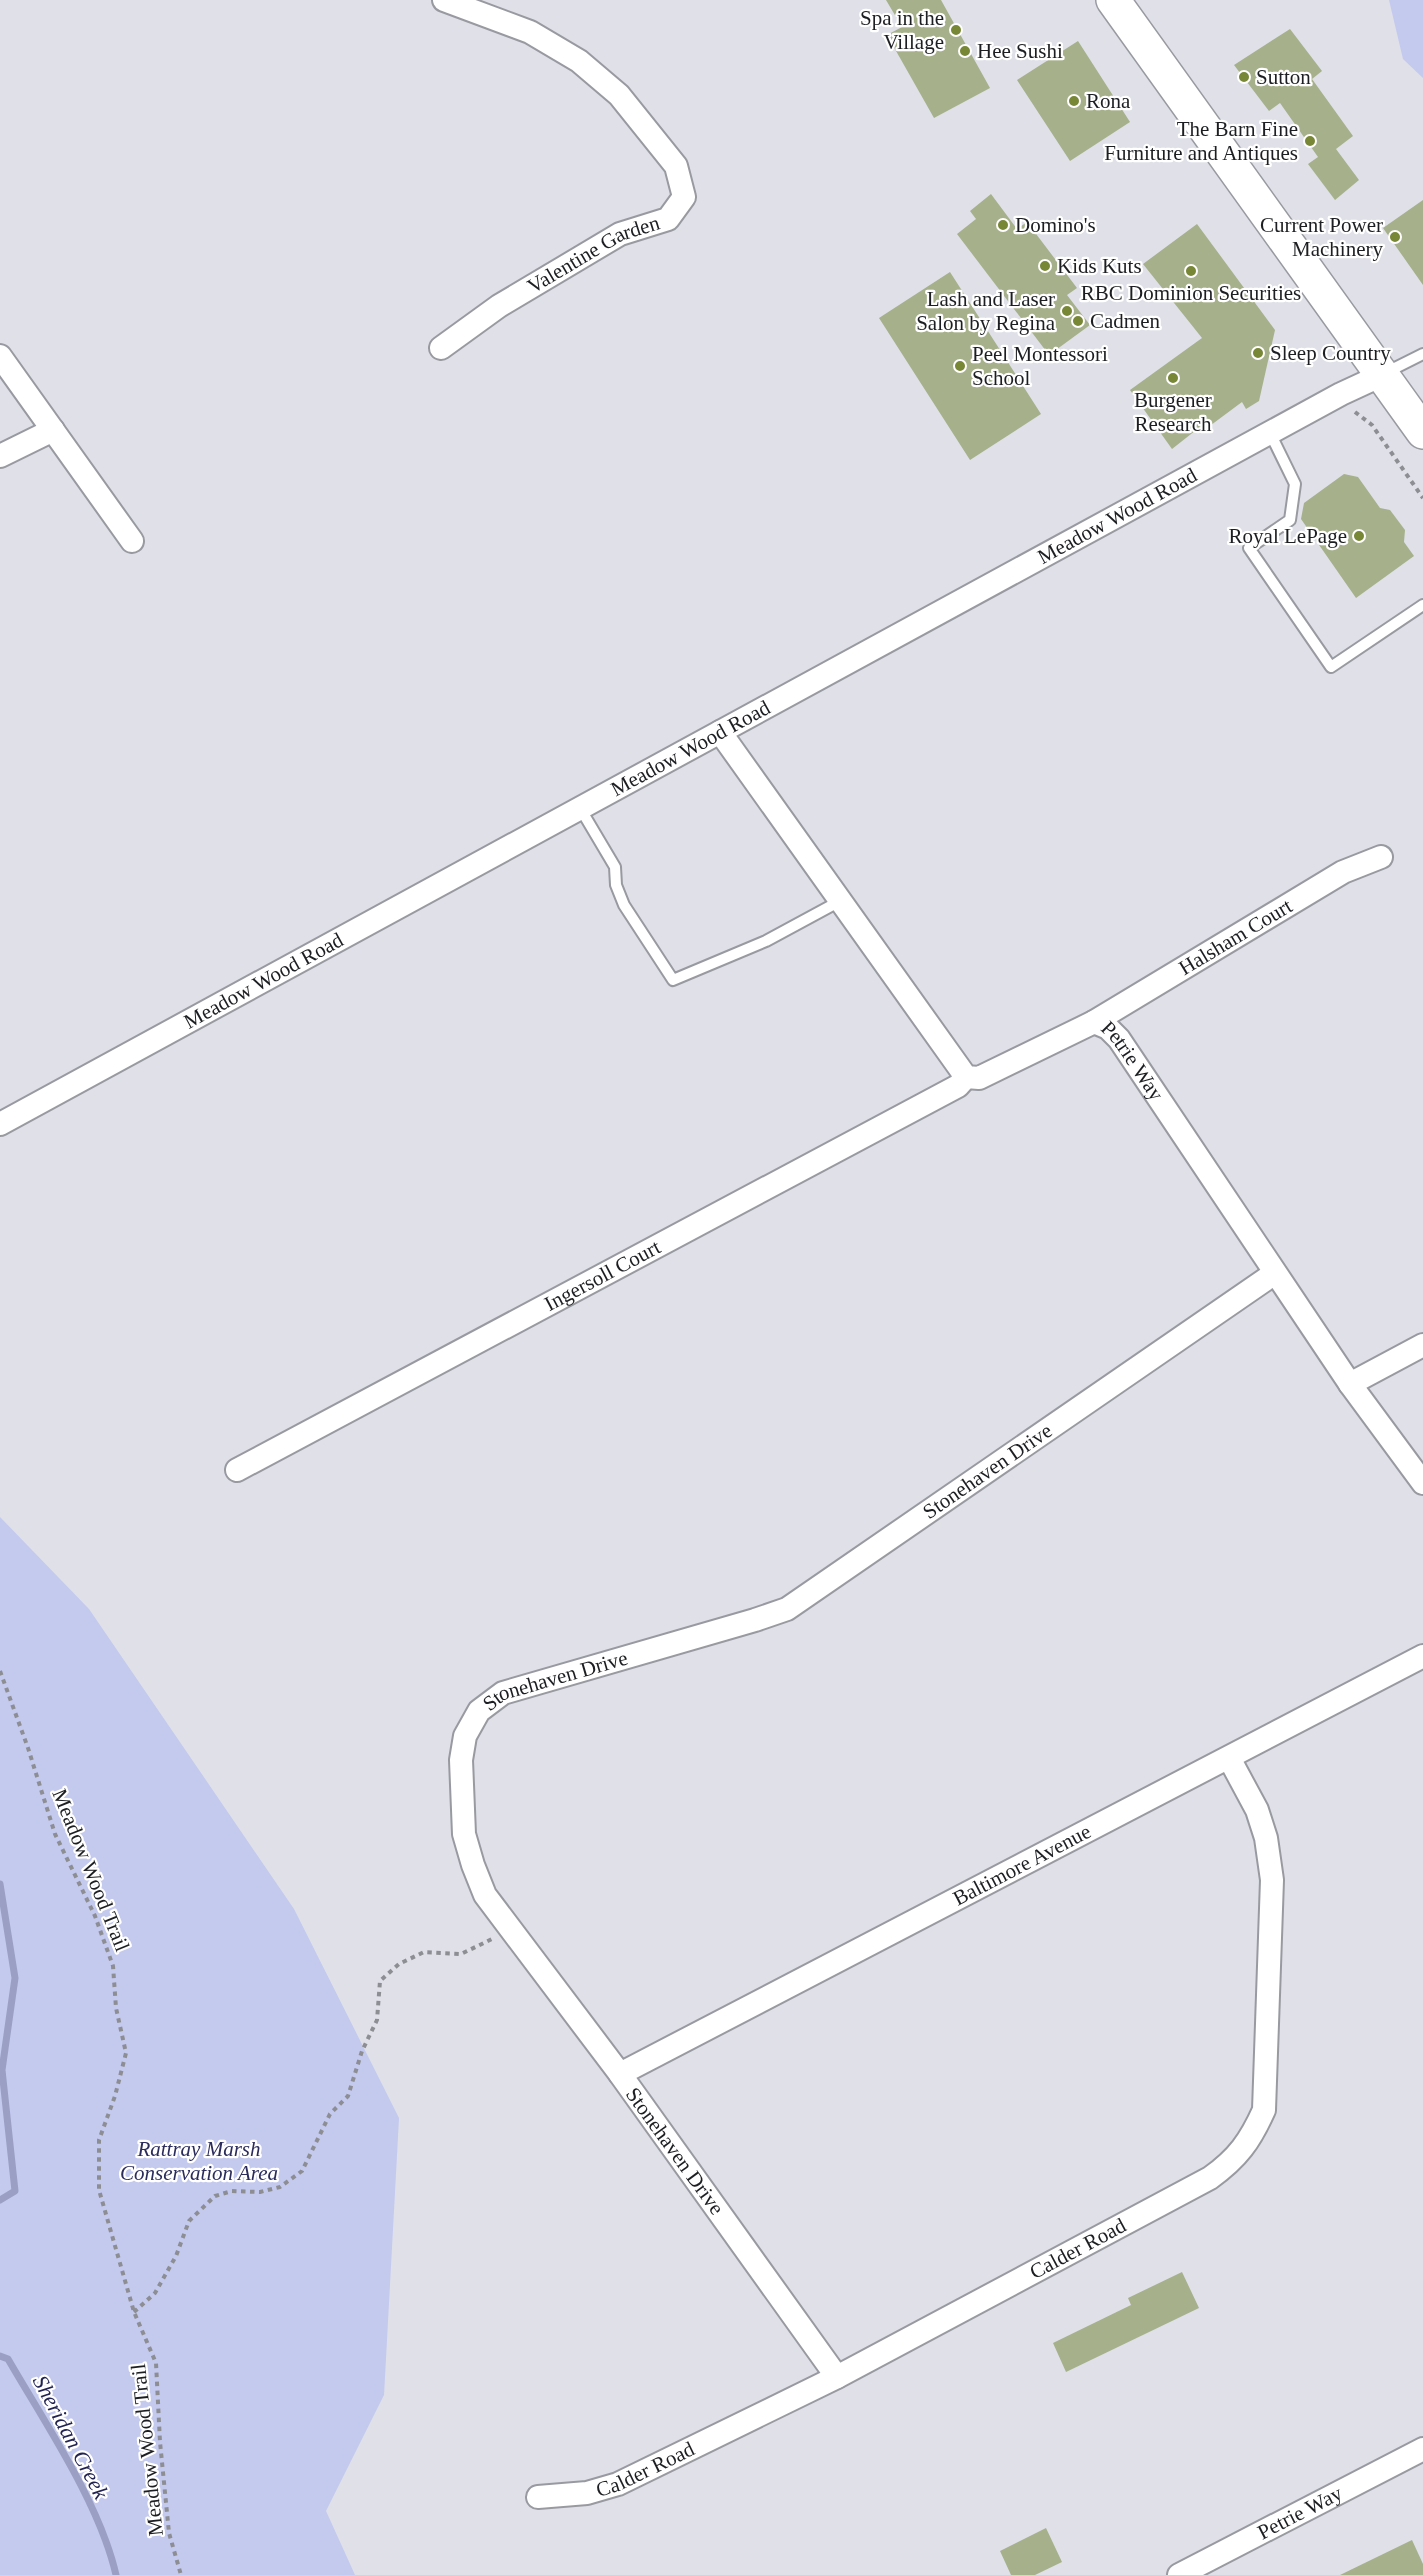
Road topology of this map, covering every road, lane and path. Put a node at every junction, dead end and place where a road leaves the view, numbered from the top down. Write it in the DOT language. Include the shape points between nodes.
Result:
graph roads {
  1 [pos="444,0"];
  2 [pos="1113,0"];
  3 [pos="441,348"];
  4 [pos="1423,354"];
  5 [pos="0,356"];
  6 [pos="1382,375"];
  7 [pos="1358,416"];
  8 [pos="53,430"];
  9 [pos="1423,432"];
  10 [pos="1270,433"];
  11 [pos="0,456"];
  12 [pos="1423,498"];
  13 [pos="132,541"];
  14 [pos="1423,605"];
  15 [pos="720,732"];
  16 [pos="579,808"];
  17 [pos="1381,857"];
  18 [pos="840,901"];
  19 [pos="1094,1022"];
  20 [pos="966,1077"];
  21 [pos="0,1124"];
  22 [pos="1275,1273"];
  23 [pos="1423,1345"];
  24 [pos="1350,1384"];
  25 [pos="237,1470"];
  26 [pos="1423,1483"];
  27 [pos="1423,1656"];
  28 [pos="0,1671"];
  29 [pos="1229,1758"];
  30 [pos="513,1928"];
  31 [pos="620,2074"];
  32 [pos="134,2312"];
  33 [pos="837,2377"];
  34 [pos="1423,2449"];
  35 [pos="538,2497"];
  36 [pos="181,2575"];
  37 [pos="1179,2575"];
  1 -- 3 [label="street, Valentine Garden" via="530,32 579,61 619,95 676,166 684,197 668,219 620,234 499,306"];
  2 -- 6 [label="main road"];
  4 -- 6 [label="lane"];
  5 -- 8 [label="street"];
  6 -- 9 [label="main road"];
  6 -- 10 [label="street, Meadow Wood Road"];
  7 -- 12 [label="path" via="1372,425"];
  8 -- 11 [label="street"];
  8 -- 13 [label="street"];
  10 -- 14 [label="lane" via="1295,484 1290,520 1249,548 1331,667"];
  10 -- 15 [label="street, Meadow Wood Road"];
  15 -- 16 [label="street, Meadow Wood Road"];
  15 -- 18 [label="street"];
  16 -- 18 [label="lane" via="615,867 616,885 624,905 673,980 766,942"];
  16 -- 21 [label="street, Meadow Wood Road"];
  17 -- 19 [label="street, Halsham Court" via="1343,872"];
  18 -- 20 [label="street"];
  19 -- 20 [label="street, Petrie Way" via="979,1078"];
  19 -- 22 [label="street, Petrie Way" via="1119,1039"];
  20 -- 25 [label="street, Ingersoll Court" via="958,1086"];
  22 -- 24 [label="street, Petrie Way"];
  22 -- 30 [label="street, Stonehaven Drive" via="787,1609 503,1693 479,1711 465,1736 461,1760 464,1834 485,1895"];
  23 -- 24 [label="street"];
  24 -- 26 [label="street, Petrie Way"];
  27 -- 29 [label="street, Baltimore Avenue"];
  28 -- 32 [label="path, Meadow Wood Trail" via="55,1834 95,1916 113,1966 116,2008 126,2053 99,2140 99,2190"];
  29 -- 31 [label="street, Baltimore Avenue"];
  29 -- 33 [label="street, Calder Road" via="1257,1810 1272,1880 1264,2110 1251,2139 1210,2178"];
  30 -- 31 [label="street, Stonehaven Drive"];
  30 -- 32 [label="path" via="461,1954 424,1952 399,1964 380,1982 377,2020 348,2096 330,2114 302,2171 280,2187 215,2196 189,2221 176,2256 155,2293"];
  31 -- 33 [label="street, Stonehaven Drive"];
  32 -- 36 [label="path, Meadow Wood Trail" via="156,2364 170,2533"];
  33 -- 35 [label="street, Calder Road" via="618,2484 587,2493"];
  34 -- 37 [label="street, Petrie Way"];
}
